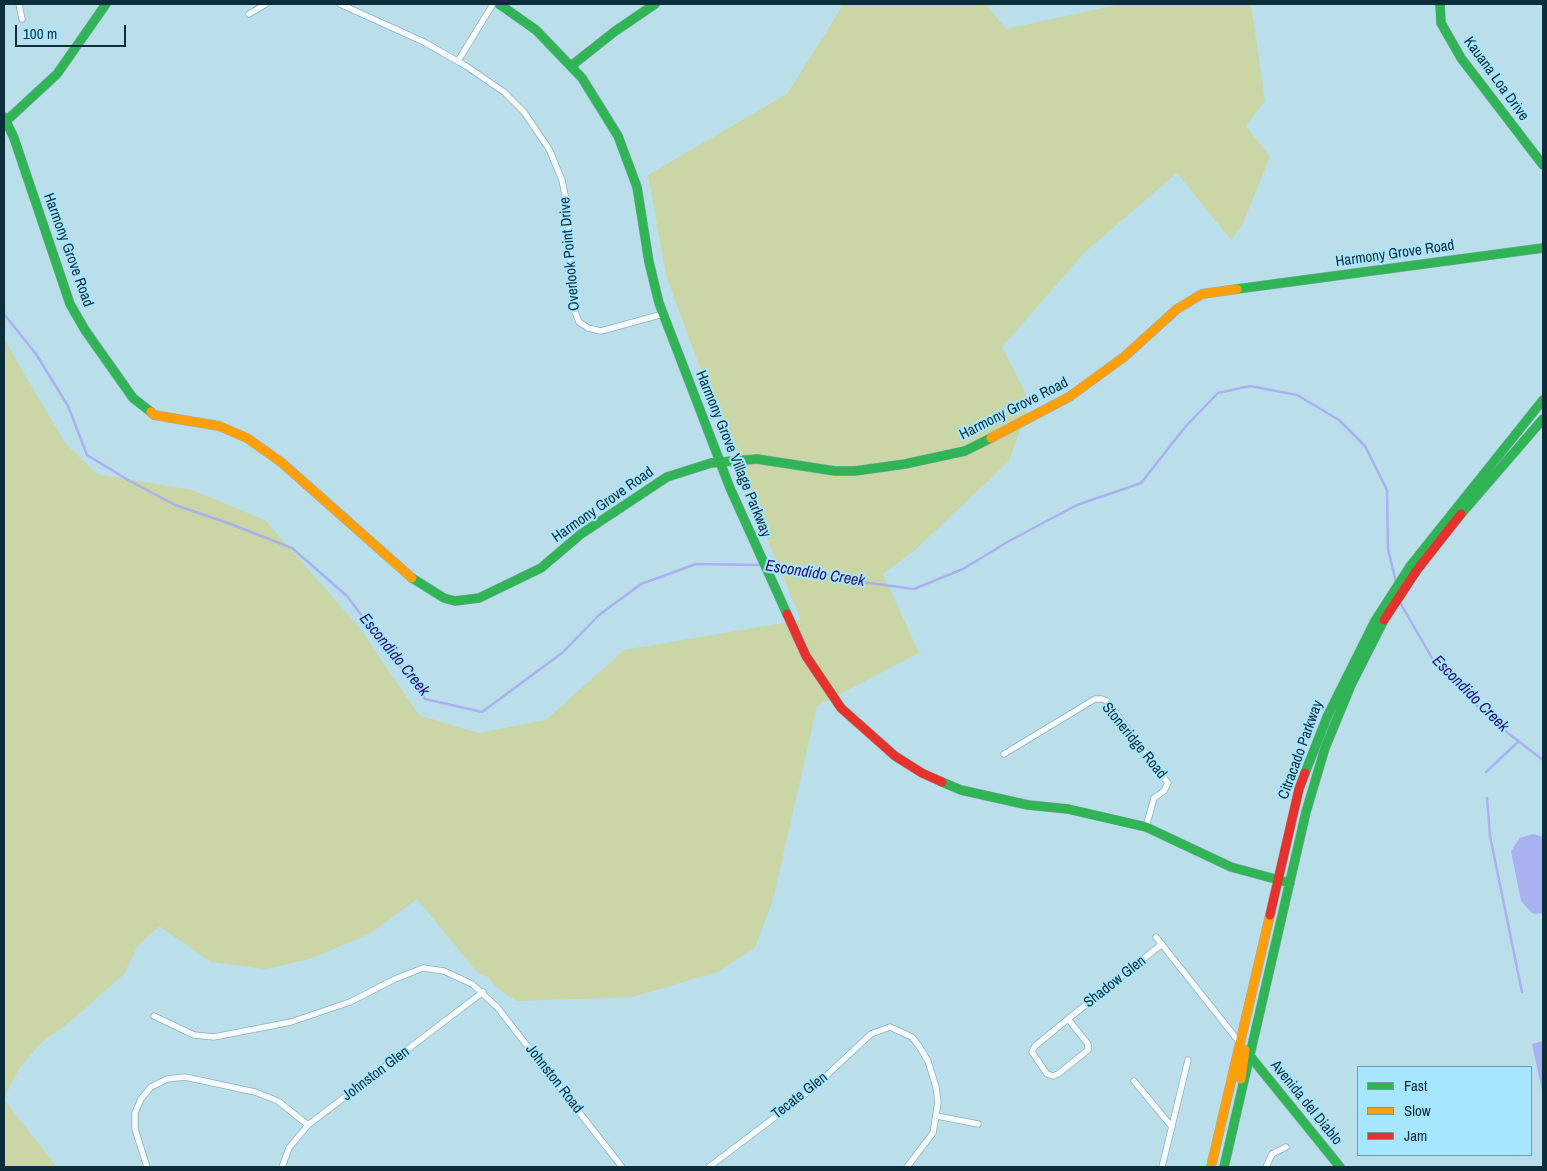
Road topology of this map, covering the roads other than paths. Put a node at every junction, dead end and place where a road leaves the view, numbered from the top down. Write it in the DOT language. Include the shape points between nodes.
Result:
graph roads {
  1 [pos="19,4"];
  2 [pos="106,4"];
  3 [pos="266,4"];
  4 [pos="340,4"];
  5 [pos="493,4"];
  6 [pos="499,4"];
  7 [pos="655,4"];
  8 [pos="1440,4"];
  9 [pos="249,14"];
  10 [pos="22,19"];
  11 [pos="458,61"];
  12 [pos="571,66"];
  13 [pos="5,120"];
  14 [pos="1543,165"];
  15 [pos="1543,248"];
  16 [pos="663,314"];
  17 [pos="1543,400"];
  18 [pos="1543,419"];
  19 [pos="720,461"];
  20 [pos="1414,568"];
  21 [pos="1360,656"];
  22 [pos="1004,754"];
  23 [pos="1146,827"];
  24 [pos="1277,880"];
  25 [pos="1290,883"];
  26 [pos="1156,937"];
  27 [pos="1162,944"];
  28 [pos="483,992"];
  29 [pos="154,1016"];
  30 [pos="1068,1019"];
  31 [pos="1240,1043"];
  32 [pos="1250,1056"];
  33 [pos="1188,1060"];
  34 [pos="1134,1081"];
  35 [pos="1243,1084"];
  36 [pos="936,1116"];
  37 [pos="978,1124"];
  38 [pos="308,1126"];
  39 [pos="1172,1127"];
  40 [pos="1286,1147"];
  41 [pos="717,1165"];
  42 [pos="147,1167"];
  43 [pos="282,1167"];
  44 [pos="622,1167"];
  45 [pos="709,1167"];
  46 [pos="907,1167"];
  47 [pos="1162,1167"];
  48 [pos="1211,1167"];
  49 [pos="1224,1167"];
  50 [pos="1266,1167"];
  51 [pos="1340,1167"];
  1 -- 10 [label="street"];
  2 -- 13 [label="main road" via="45,88"];
  3 -- 9 [label="street"];
  4 -- 11 [label="street, Overlook Point Drive"];
  5 -- 11 [label="street"];
  6 -- 12 [label="main road, Harmony Grove Village Parkway" via="536,30"];
  7 -- 12 [label="main road"];
  8 -- 14 [label="main road, Kauana Loa Drive" via="1442,23 1460,58"];
  11 -- 16 [label="street, Overlook Point Drive" via="513,100 554,159 565,190 572,304 579,322 602,331"];
  12 -- 16 [label="main road, Harmony Grove Village Parkway" via="604,110 629,162"];
  13 -- 19 [label="main road, Harmony Grove Road" via="70,304 133,398 154,415 219,426 247,438 281,462 419,584 437,595 467,601 495,592 541,568 581,534 667,477"];
  15 -- 19 [label="main road, Harmony Grove Road" via="1202,294 1177,309 1124,357 1070,397 987,441 942,457 868,470 835,471 767,460"];
  16 -- 19 [label="main road, Harmony Grove Village Parkway"];
  17 -- 20 [label="main road, Citracado Parkway"];
  18 -- 20 [label="main road, Citracado Parkway"];
  19 -- 23 [label="main road, Harmony Grove Village Parkway" via="778,596 820,681 841,708 895,756 961,790 1028,806 1068,809"];
  20 -- 21 [label="main road, Citracado Parkway" via="1386,619"];
  21 -- 24 [label="main road, Citracado Parkway" via="1327,717 1308,763"];
  21 -- 25 [label="main road, Citracado Parkway" via="1325,748"];
  22 -- 23 [label="street, Stoneridge Road" via="1096,699 1107,701 1168,783 1164,791 1154,798"];
  23 -- 24 [label="main road, Harmony Grove Village Parkway" via="1232,867"];
  24 -- 25 [label="main road, Harmony Grove Village Parkway"];
  24 -- 31 [label="main road, Citracado Parkway"];
  25 -- 32 [label="main road, Citracado Parkway"];
  26 -- 27 [label="street"];
  27 -- 30 [label="street, Shadow Glen"];
  27 -- 31 [label="street"];
  28 -- 29 [label="street, Johnston Road" via="444,971 423,968 350,1002 291,1022 214,1037 194,1035"];
  28 -- 38 [label="street, Johnston Glen"];
  28 -- 44 [label="street, Johnston Road"];
  30 -- 30 [label="street, Shadow Glen" via="1032,1052 1047,1074 1053,1076 1088,1050 1088,1044"];
  31 -- 35 [label="main road" via="1245,1051 1240,1076"];
  31 -- 48 [label="main road, Citracado Parkway"];
  32 -- 35 [label="main road, Citracado Parkway"];
  32 -- 51 [label="main road, Avenida del Diablo"];
  33 -- 39 [label="street"];
  34 -- 39 [label="street"];
  35 -- 49 [label="main road, Citracado Parkway"];
  36 -- 37 [label="street"];
  36 -- 41 [label="street, Tecate Glen" via="936,1087 928,1061 912,1038 890,1027 871,1034 812,1090"];
  36 -- 46 [label="street" via="933,1133"];
  38 -- 42 [label="street" via="278,1101 255,1092 185,1077 167,1079 151,1087 141,1099 136,1113 136,1129"];
  38 -- 43 [label="street, Johnston Glen" via="289,1148"];
  39 -- 47 [label="street"];
  40 -- 50 [label="street" via="1272,1154"];
  41 -- 45 [label="street, Tecate Glen"];
}
